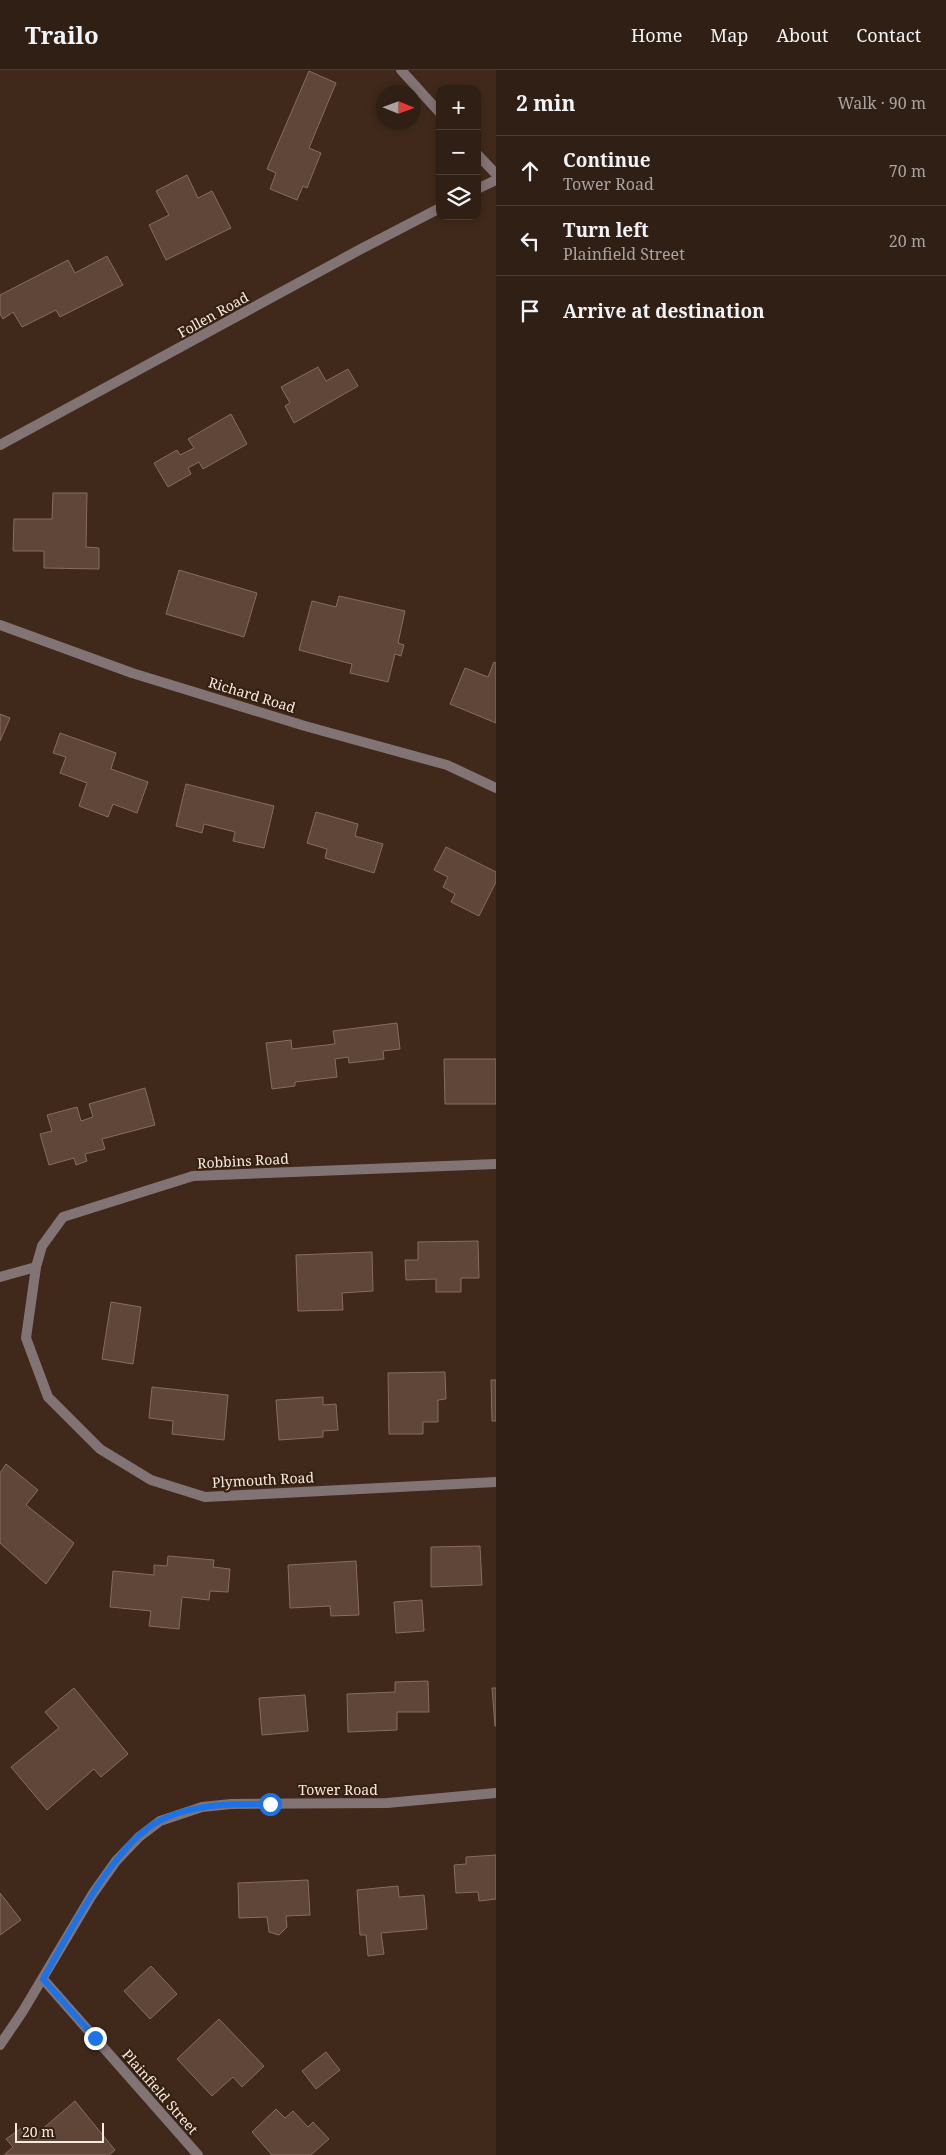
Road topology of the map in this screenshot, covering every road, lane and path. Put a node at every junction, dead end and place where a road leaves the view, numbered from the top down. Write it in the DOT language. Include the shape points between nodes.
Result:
graph roads {
  1 [pos="401,70"];
  2 [pos="436,109"];
  3 [pos="481,158"];
  4 [pos="496,174"];
  5 [pos="496,180"];
  6 [pos="481,187"];
  7 [pos="436,210"];
  8 [pos="0,445"];
  9 [pos="0,625"];
  10 [pos="496,788"];
  11 [pos="496,1164"];
  12 [pos="36,1267"];
  13 [pos="0,1277"];
  14 [pos="496,1482"];
  15 [pos="496,1793"];
  16 [pos="43,1979"];
  17 [pos="0,2045"];
  18 [pos="198,2155"];
  1 -- 2 [label="street"];
  3 -- 4 [label="street"];
  5 -- 6 [label="street"];
  7 -- 8 [label="street, Follen Road"];
  9 -- 10 [label="street, Richard Road" via="141,675 305,726 447,764"];
  11 -- 12 [label="street, Robbins Road" via="193,1176 63,1217 42,1246"];
  12 -- 13 [label="street"];
  12 -- 14 [label="street, Plymouth Road" via="26,1338 48,1397 100,1449 151,1480 205,1497"];
  15 -- 16 [label="street, Tower Road" via="387,1803 221,1805 202,1807 160,1821 116,1861 92,1895"];
  16 -- 17 [label="street, Tower Road"];
  16 -- 18 [label="street, Plainfield Street"];
}
